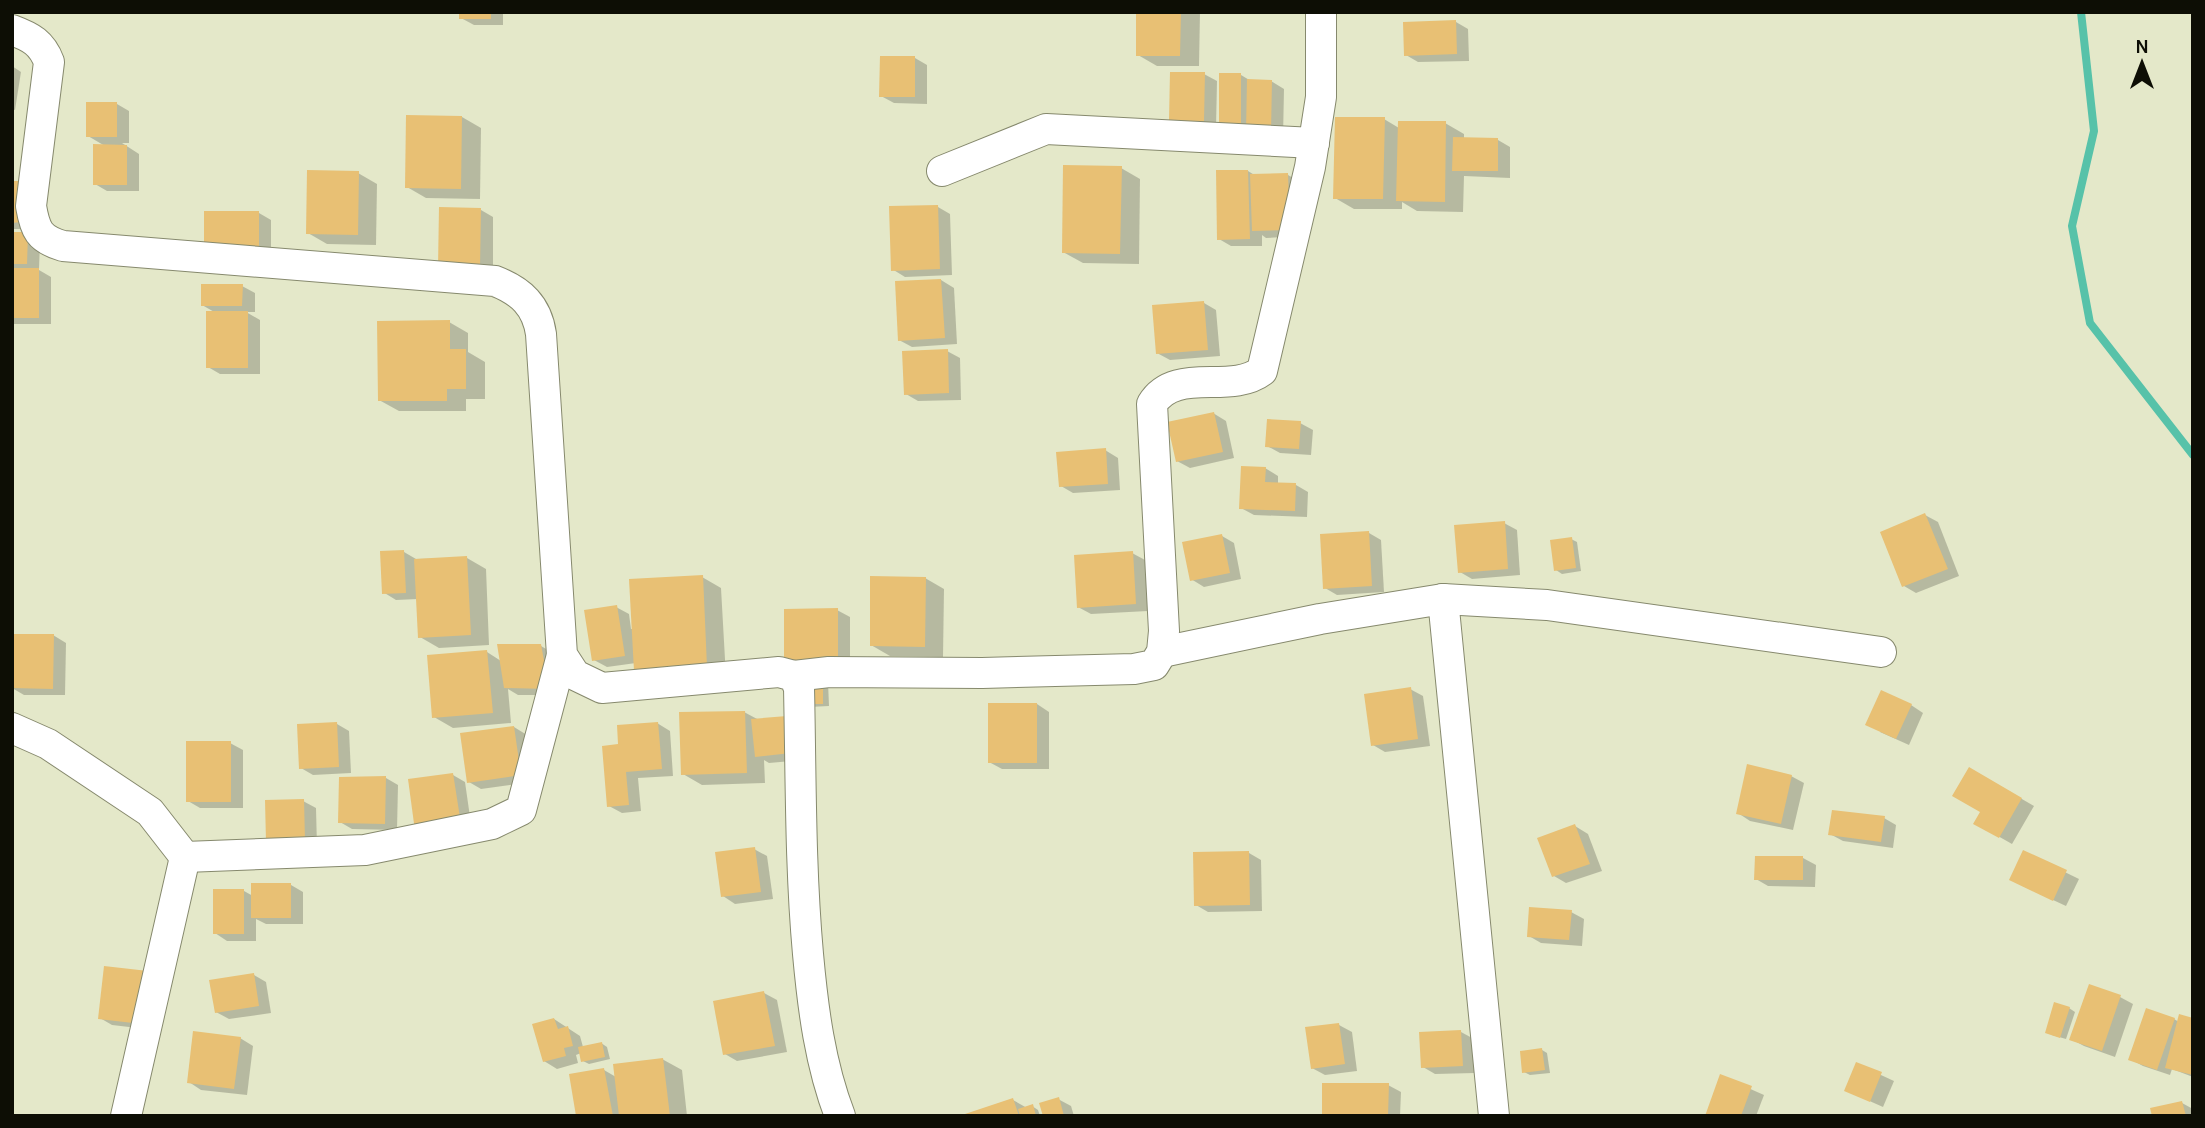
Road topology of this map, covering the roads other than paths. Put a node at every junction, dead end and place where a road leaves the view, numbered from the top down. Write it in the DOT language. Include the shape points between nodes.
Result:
graph roads {
  1 [pos="1321,12"];
  2 [pos="12,30"];
  3 [pos="1314,143"];
  4 [pos="942,171"];
  5 [pos="24,176"];
  6 [pos="1443,599"];
  7 [pos="1162,652"];
  8 [pos="1881,652"];
  9 [pos="562,655"];
  10 [pos="794,676"];
  11 [pos="12,728"];
  12 [pos="185,857"];
  13 [pos="126,1116"];
  14 [pos="840,1116"];
  15 [pos="1493,1116"];
  1 -- 3 [label="street" via="1321,97"];
  2 -- 5 [label="street" via="31,37 44,49 49,62"];
  3 -- 4 [label="street" via="1046,129"];
  3 -- 7 [label="street" via="1262,371 1239,382 1171,386 1152,404"];
  5 -- 9 [label="street" via="34,227 48,242 63,246 495,281 521,295 539,319 541,334"];
  6 -- 7 [label="street"];
  6 -- 8 [label="street" via="1547,605"];
  6 -- 15 [label="street"];
  7 -- 10 [label="street" via="1154,665 1133,669"];
  9 -- 10 [label="street" via="575,675 603,688 779,672"];
  9 -- 12 [label="street" via="521,810 492,824 365,850"];
  10 -- 14 [label="street" via="799,688 803,904 812,998 829,1088"];
  11 -- 12 [label="street" via="48,744 150,812"];
  12 -- 13 [label="street"];
}
